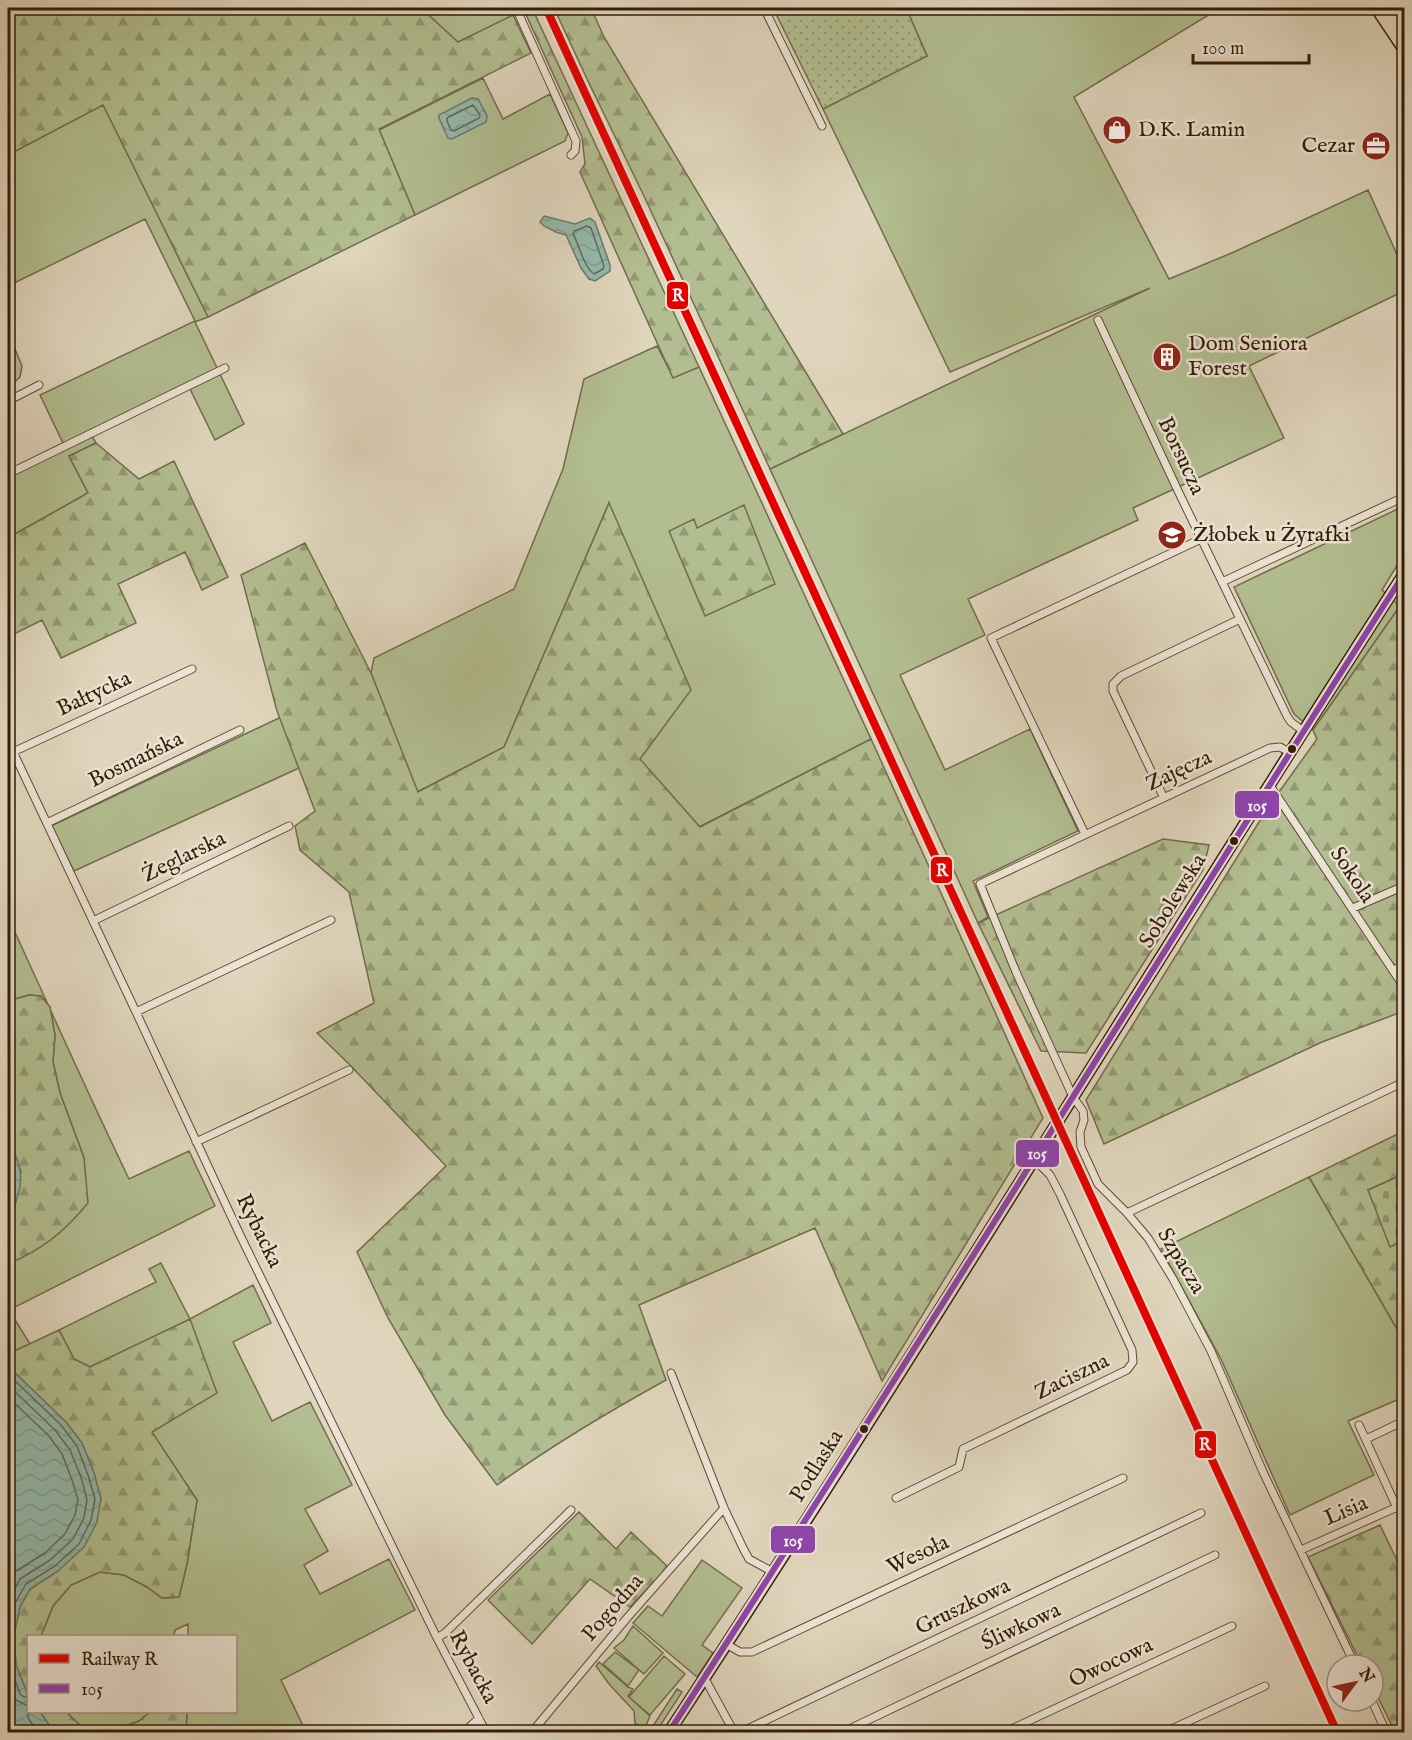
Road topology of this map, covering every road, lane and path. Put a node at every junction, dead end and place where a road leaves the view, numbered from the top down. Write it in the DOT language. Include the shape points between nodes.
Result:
graph roads {
  1 [pos="516,8"];
  2 [pos="764,8"];
  3 [pos="1376,8"];
  4 [pos="1385,8"];
  5 [pos="1391,24"];
  6 [pos="1404,36"];
  7 [pos="1404,50"];
  8 [pos="822,126"];
  9 [pos="571,155"];
  10 [pos="1098,320"];
  11 [pos="225,368"];
  12 [pos="39,385"];
  13 [pos="8,400"];
  14 [pos="8,474"];
  15 [pos="1404,497"];
  16 [pos="1201,539"];
  17 [pos="1404,574"];
  18 [pos="1222,582"];
  19 [pos="1240,619"];
  20 [pos="192,669"];
  21 [pos="240,730"];
  22 [pos="1303,731"];
  23 [pos="8,741"];
  24 [pos="13,752"];
  25 [pos="1289,752"];
  26 [pos="1269,784"];
  27 [pos="1164,798"];
  28 [pos="47,823"];
  29 [pos="290,826"];
  30 [pos="1084,834"];
  31 [pos="980,884"];
  32 [pos="1404,886"];
  33 [pos="1353,908"];
  34 [pos="331,920"];
  35 [pos="93,921"];
  36 [pos="1404,965"];
  37 [pos="1394,970"];
  38 [pos="1404,987"];
  39 [pos="136,1012"];
  40 [pos="349,1070"];
  41 [pos="1404,1082"];
  42 [pos="1073,1097"];
  43 [pos="196,1142"];
  44 [pos="1034,1159"];
  45 [pos="1127,1213"];
  46 [pos="671,1373"];
  47 [pos="1404,1421"];
  48 [pos="1359,1425"];
  49 [pos="1366,1439"];
  50 [pos="1123,1478"];
  51 [pos="896,1498"];
  52 [pos="1401,1506"];
  53 [pos="724,1508"];
  54 [pos="571,1510"];
  55 [pos="1201,1513"];
  56 [pos="1301,1550"];
  57 [pos="1215,1556"];
  58 [pos="774,1572"];
  59 [pos="1232,1626"];
  60 [pos="437,1638"];
  61 [pos="726,1644"];
  62 [pos="1349,1653"];
  63 [pos="705,1678"];
  64 [pos="1265,1686"];
  65 [pos="1377,1713"];
  66 [pos="479,1718"];
  67 [pos="464,1732"];
  68 [pos="486,1732"];
  69 [pos="532,1732"];
  70 [pos="669,1732"];
  71 [pos="734,1732"];
  72 [pos="741,1732"];
  73 [pos="843,1732"];
  74 [pos="1005,1732"];
  75 [pos="1165,1732"];
  76 [pos="1386,1732"];
  1 -- 9 [label="street" via="576,141"];
  2 -- 8 [label="street"];
  3 -- 5 [label="main road"];
  4 -- 5 [label="main road"];
  5 -- 6 [label="main road"];
  5 -- 7 [label="main road"];
  10 -- 16 [label="street, Borsucza"];
  11 -- 14 [label="street"];
  12 -- 13 [label="street"];
  15 -- 18 [label="street"];
  16 -- 18 [label="street, Borsucza"];
  16 -- 30 [label="street" via="991,638"];
  17 -- 22 [label="street, Sobolewska"];
  18 -- 19 [label="street, Borsucza"];
  19 -- 22 [label="street, Borsucza" via="1287,716"];
  19 -- 27 [label="street" via="1118,678 1113,684"];
  20 -- 24 [label="street, Bałtycka"];
  21 -- 28 [label="street, Bosmańska"];
  22 -- 25 [label="street, Sobolewska"];
  23 -- 24 [label="street, Rybacka"];
  24 -- 28 [label="street, Rybacka"];
  25 -- 26 [label="street, Sobolewska"];
  25 -- 27 [label="street, Zajęcza" via="1275,746"];
  26 -- 33 [label="street, Sokola"];
  26 -- 42 [label="street, Sobolewska"];
  27 -- 30 [label="street, Zajęcza"];
  28 -- 35 [label="street, Rybacka"];
  29 -- 35 [label="street, Żeglarska"];
  30 -- 31 [label="street, Zajęcza"];
  31 -- 42 [label="street, Szpacza"];
  32 -- 33 [label="street"];
  33 -- 37 [label="street, Sokola"];
  34 -- 39 [label="street"];
  35 -- 39 [label="street, Rybacka"];
  36 -- 37 [label="street"];
  37 -- 38 [label="street, Sokola"];
  39 -- 43 [label="street, Rybacka"];
  40 -- 43 [label="street"];
  41 -- 45 [label="street"];
  42 -- 44 [label="street, Sobolewska"];
  42 -- 45 [label="street, Szpacza" via="1083,1112 1081,1147 1098,1185"];
  43 -- 60 [label="street, Rybacka"];
  44 -- 51 [label="street, Zaciszna" via="1059,1191 1132,1350 1133,1362 1127,1370 963,1449 959,1467"];
  44 -- 58 [label="street, Podlaska"];
  45 -- 56 [label="street, Szpacza" via="1148,1238 1211,1350"];
  46 -- 53 [label="street"];
  47 -- 49 [label="street"];
  48 -- 49 [label="street"];
  49 -- 52 [label="street"];
  50 -- 61 [label="street, Wesoła" via="752,1652 740,1652"];
  52 -- 56 [label="street, Lisia"];
  53 -- 58 [label="street" via="749,1559"];
  53 -- 69 [label="street, Pogodna"];
  54 -- 60 [label="street"];
  55 -- 72 [label="street, Gruszkowa"];
  56 -- 62 [label="street, Szpacza"];
  57 -- 73 [label="street, Śliwkowa"];
  58 -- 61 [label="street, Podlaska"];
  59 -- 74 [label="street, Owocowa"];
  60 -- 66 [label="street, Rybacka"];
  61 -- 63 [label="street, Podlaska"];
  63 -- 70 [label="street, Podlaska"];
  63 -- 71 [label="street"];
  64 -- 75 [label="street"];
  65 -- 76 [label="street"];
  66 -- 67 [label="street"];
  66 -- 68 [label="street, Rybacka"];
}
